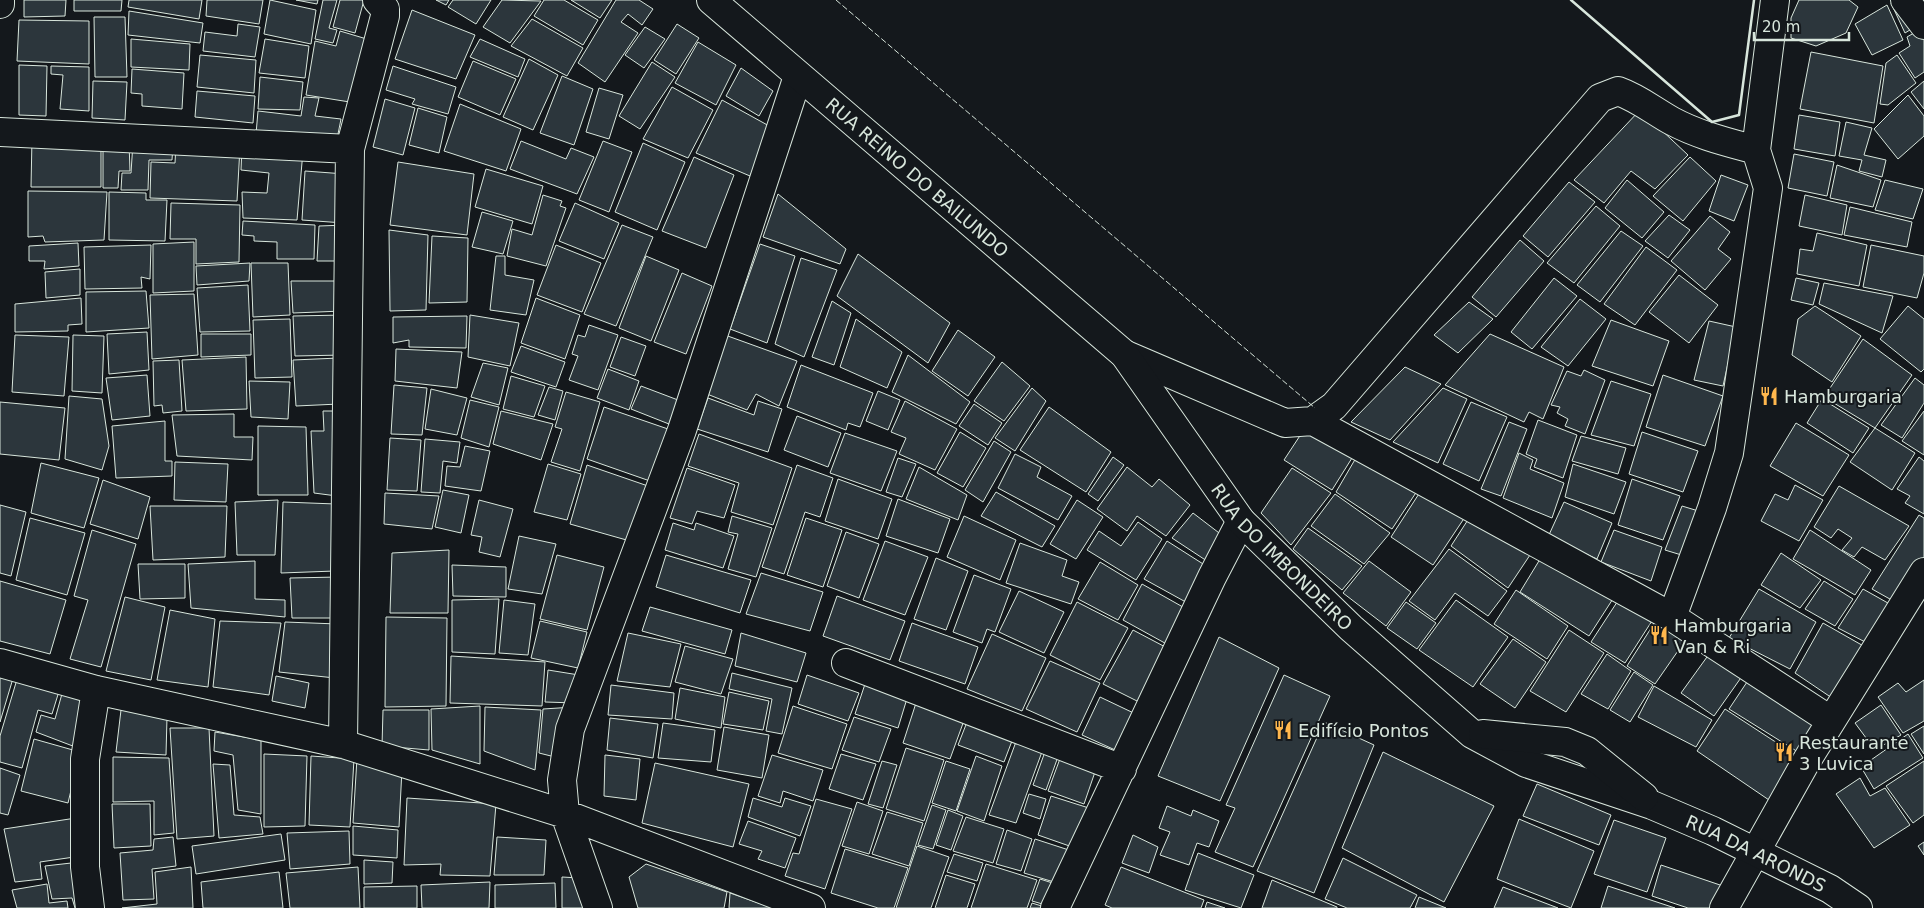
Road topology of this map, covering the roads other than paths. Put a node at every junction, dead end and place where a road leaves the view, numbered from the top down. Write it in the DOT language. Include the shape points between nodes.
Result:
graph roads {
  1 [pos="0,0"];
  2 [pos="377,0"];
  3 [pos="711,0"];
  4 [pos="1775,0"];
  5 [pos="1905,0"];
  6 [pos="0,4"];
  7 [pos="1924,25"];
  8 [pos="798,76"];
  9 [pos="0,132"];
  10 [pos="350,149"];
  11 [pos="1756,150"];
  12 [pos="1124,354"];
  13 [pos="1313,420"];
  14 [pos="1241,521"];
  15 [pos="1924,572"];
  16 [pos="1672,617"];
  17 [pos="0,663"];
  18 [pos="846,663"];
  19 [pos="96,690"];
  20 [pos="1830,720"];
  21 [pos="343,744"];
  22 [pos="1122,769"];
  23 [pos="1652,805"];
  24 [pos="565,814"];
  25 [pos="1755,851"];
  26 [pos="90,908"];
  27 [pos="598,908"];
  28 [pos="811,908"];
  29 [pos="1056,908"];
  30 [pos="1724,908"];
  31 [pos="1858,908"];
  1 -- 6 [label="street"];
  2 -- 10 [label="street" via="385,9 385,16"];
  3 -- 8 [label="street, RUA REINO DO BAILUNDO"];
  4 -- 11 [label="street"];
  5 -- 7 [label="street"];
  8 -- 12 [label="street, RUA REINO DO BAILUNDO"];
  8 -- 24 [label="street" via="682,430 570,729 562,780"];
  9 -- 10 [label="street"];
  10 -- 21 [label="street"];
  11 -- 13 [label="street" via="1707,136 1618,91 1600,98 1334,406"];
  11 -- 16 [label="street" via="1768,188 1729,453"];
  12 -- 13 [label="street" via="1285,423"];
  12 -- 14 [label="street, RUA DO IMBONDEIRO"];
  13 -- 16 [label="street"];
  14 -- 22 [label="street"];
  14 -- 23 [label="street, RUA DO IMBONDEIRO" via="1351,628 1472,734 1565,742 1587,751"];
  15 -- 20 [label="street"];
  16 -- 20 [label="street"];
  17 -- 19 [label="street"];
  18 -- 22 [label="street"];
  19 -- 21 [label="street"];
  19 -- 26 [label="street" via="85,759 85,867"];
  20 -- 25 [label="street"];
  21 -- 24 [label="street"];
  22 -- 29 [label="street"];
  23 -- 25 [label="street, RUA DA ARONDS"];
  24 -- 27 [label="street"];
  24 -- 28 [label="street"];
  25 -- 30 [label="street"];
  25 -- 31 [label="street, RUA DA ARONDS" via="1830,889"];
}
